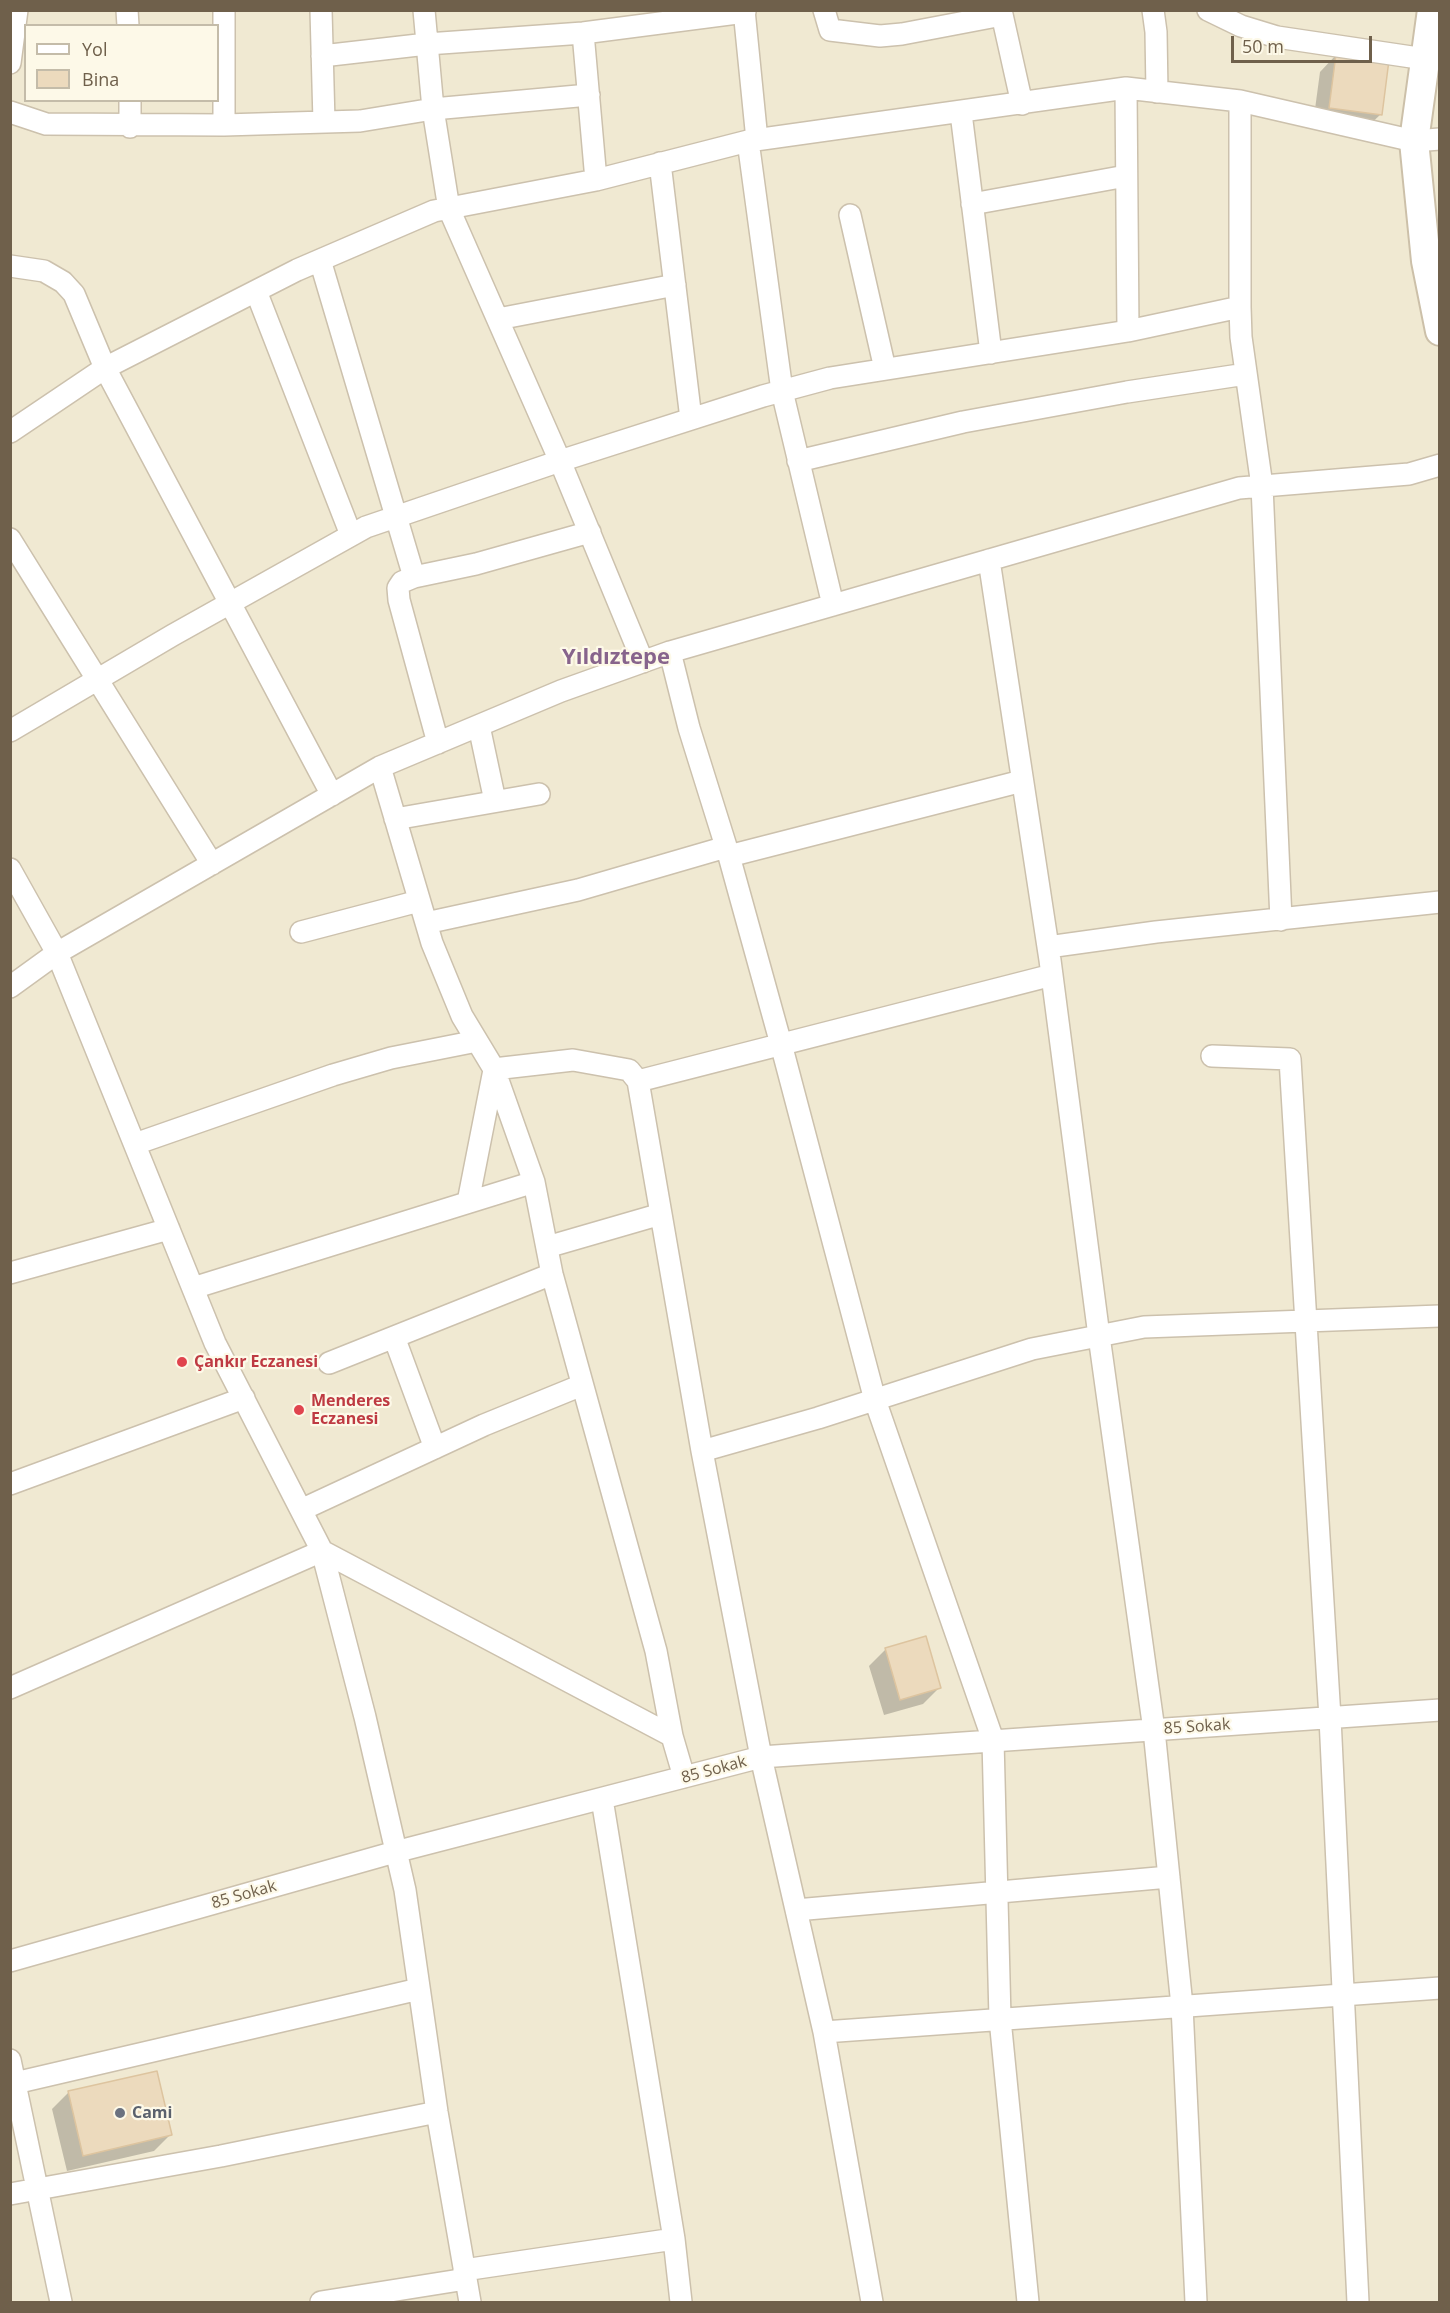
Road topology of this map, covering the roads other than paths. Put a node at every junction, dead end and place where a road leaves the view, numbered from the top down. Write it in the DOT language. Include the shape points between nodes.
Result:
graph roads {
  1 [pos="17,10"];
  2 [pos="224,10"];
  3 [pos="321,10"];
  4 [pos="424,10"];
  5 [pos="824,10"];
  6 [pos="1153,10"];
  7 [pos="1208,10"];
  8 [pos="1432,10"];
  9 [pos="745,11"];
  10 [pos="1002,13"];
  11 [pos="583,33"];
  12 [pos="427,44"];
  13 [pos="322,56"];
  14 [pos="1425,59"];
  15 [pos="10,63"];
  16 [pos="1126,88"];
  17 [pos="1157,92"];
  18 [pos="589,95"];
  19 [pos="1240,101"];
  20 [pos="130,102"];
  21 [pos="1022,104"];
  22 [pos="433,109"];
  23 [pos="10,112"];
  24 [pos="961,113"];
  25 [pos="324,122"];
  26 [pos="224,125"];
  27 [pos="130,127"];
  28 [pos="753,140"];
  29 [pos="1427,140"];
  30 [pos="660,163"];
  31 [pos="1126,176"];
  32 [pos="596,180"];
  33 [pos="972,204"];
  34 [pos="449,209"];
  35 [pos="850,215"];
  36 [pos="320,260"];
  37 [pos="10,266"];
  38 [pos="675,285"];
  39 [pos="256,291"];
  40 [pos="1240,307"];
  41 [pos="498,320"];
  42 [pos="1128,331"];
  43 [pos="1440,332"];
  44 [pos="991,352"];
  45 [pos="105,368"];
  46 [pos="885,369"];
  47 [pos="1246,374"];
  48 [pos="782,391"];
  49 [pos="691,419"];
  50 [pos="10,432"];
  51 [pos="560,461"];
  52 [pos="798,462"];
  53 [pos="1440,465"];
  54 [pos="1262,486"];
  55 [pos="395,517"];
  56 [pos="590,532"];
  57 [pos="351,535"];
  58 [pos="10,539"];
  59 [pos="989,560"];
  60 [pos="414,577"];
  61 [pos="231,603"];
  62 [pos="833,605"];
  63 [pos="670,652"];
  64 [pos="644,662"];
  65 [pos="97,680"];
  66 [pos="479,726"];
  67 [pos="10,731"];
  68 [pos="438,743"];
  69 [pos="380,767"];
  70 [pos="1023,781"];
  71 [pos="539,794"];
  72 [pos="332,795"];
  73 [pos="495,801"];
  74 [pos="395,819"];
  75 [pos="728,851"];
  76 [pos="212,864"];
  77 [pos="10,868"];
  78 [pos="419,901"];
  79 [pos="1440,902"];
  80 [pos="1281,920"];
  81 [pos="426,923"];
  82 [pos="301,932"];
  83 [pos="1048,947"];
  84 [pos="57,953"];
  85 [pos="1052,975"];
  86 [pos="10,987"];
  87 [pos="477,1041"];
  88 [pos="781,1044"];
  89 [pos="1212,1056"];
  90 [pos="494,1069"];
  91 [pos="638,1081"];
  92 [pos="135,1144"];
  93 [pos="534,1182"];
  94 [pos="468,1202"];
  95 [pos="661,1214"];
  96 [pos="170,1229"];
  97 [pos="546,1247"];
  98 [pos="10,1274"];
  99 [pos="552,1274"];
  100 [pos="193,1288"];
  101 [pos="1440,1316"];
  102 [pos="1307,1321"];
  103 [pos="1099,1336"];
  104 [pos="394,1337"];
  105 [pos="329,1363"];
  106 [pos="582,1385"];
  107 [pos="244,1398"];
  108 [pos="875,1400"];
  109 [pos="435,1448"];
  110 [pos="702,1451"];
  111 [pos="10,1484"];
  112 [pos="301,1510"];
  113 [pos="322,1551"];
  114 [pos="10,1688"];
  115 [pos="1440,1710"];
  116 [pos="1330,1718"];
  117 [pos="1154,1730"];
  118 [pos="672,1736"];
  119 [pos="993,1740"];
  120 [pos="761,1757"];
  121 [pos="684,1778"];
  122 [pos="602,1799"];
  123 [pos="395,1852"];
  124 [pos="1169,1877"];
  125 [pos="997,1892"];
  126 [pos="796,1910"];
  127 [pos="10,1961"];
  128 [pos="1440,1988"];
  129 [pos="419,1989"];
  130 [pos="1343,1995"];
  131 [pos="1182,2006"];
  132 [pos="1000,2019"];
  133 [pos="824,2032"];
  134 [pos="10,2060"];
  135 [pos="15,2083"];
  136 [pos="437,2112"];
  137 [pos="37,2188"];
  138 [pos="10,2194"];
  139 [pos="674,2239"];
  140 [pos="465,2274"];
  141 [pos="334,2301"];
  142 [pos="61,2302"];
  143 [pos="470,2302"];
  144 [pos="681,2302"];
  145 [pos="872,2302"];
  146 [pos="1028,2302"];
  147 [pos="1196,2302"];
  148 [pos="1358,2302"];
  1 -- 15 [label="street"];
  2 -- 26 [label="street"];
  3 -- 13 [label="street"];
  4 -- 12 [label="street"];
  5 -- 10 [label="street" via="830,30 880,36"];
  6 -- 17 [label="street"];
  7 -- 14 [label="street" via="1277,37"];
  8 -- 14 [label="street"];
  9 -- 11 [label="street"];
  9 -- 28 [label="street"];
  10 -- 21 [label="street"];
  11 -- 12 [label="street"];
  11 -- 18 [label="street"];
  12 -- 13 [label="street"];
  12 -- 22 [label="street"];
  13 -- 25 [label="street"];
  14 -- 29 [label="street"];
  16 -- 17 [label="street"];
  16 -- 21 [label="street"];
  16 -- 31 [label="street"];
  17 -- 19 [label="street"];
  18 -- 22 [label="street"];
  18 -- 32 [label="street"];
  19 -- 29 [label="street"];
  19 -- 40 [label="street"];
  20 -- 27 [label="street"];
  21 -- 24 [label="street"];
  22 -- 25 [label="street" via="360,121"];
  22 -- 34 [label="street"];
  23 -- 27 [label="street" via="46,124"];
  24 -- 28 [label="street"];
  24 -- 33 [label="street"];
  25 -- 26 [label="street"];
  26 -- 27 [label="street"];
  28 -- 30 [label="street"];
  28 -- 48 [label="street"];
  29 -- 43 [label="street" via="1425,261"];
  30 -- 32 [label="street"];
  30 -- 38 [label="street"];
  31 -- 33 [label="street"];
  31 -- 42 [label="street"];
  32 -- 34 [label="street"];
  33 -- 44 [label="street"];
  34 -- 36 [label="street"];
  34 -- 41 [label="street"];
  35 -- 46 [label="street"];
  36 -- 39 [label="street"];
  36 -- 55 [label="street"];
  37 -- 45 [label="street" via="44,271 69,287"];
  38 -- 41 [label="street"];
  38 -- 49 [label="street"];
  39 -- 45 [label="street"];
  39 -- 57 [label="street"];
  40 -- 42 [label="street"];
  40 -- 47 [label="street"];
  41 -- 51 [label="street"];
  42 -- 44 [label="street"];
  44 -- 46 [label="street"];
  45 -- 50 [label="street"];
  45 -- 61 [label="street"];
  46 -- 48 [label="street"];
  47 -- 52 [label="street" via="963,422"];
  47 -- 54 [label="street"];
  48 -- 49 [label="street"];
  48 -- 52 [label="street"];
  49 -- 51 [label="street"];
  51 -- 55 [label="street"];
  51 -- 56 [label="street"];
  52 -- 62 [label="street"];
  53 -- 54 [label="street" via="1409,474"];
  54 -- 59 [label="street" via="1239,488"];
  54 -- 80 [label="street"];
  55 -- 57 [label="street"];
  55 -- 60 [label="street"];
  56 -- 60 [label="street"];
  56 -- 64 [label="street"];
  57 -- 61 [label="street"];
  58 -- 65 [label="street"];
  59 -- 62 [label="street"];
  59 -- 70 [label="street"];
  60 -- 68 [label="street" via="398,588 399,600"];
  61 -- 65 [label="street"];
  61 -- 72 [label="street"];
  62 -- 63 [label="street"];
  63 -- 64 [label="street"];
  63 -- 75 [label="street" via="689,728"];
  64 -- 66 [label="street"];
  65 -- 67 [label="street"];
  65 -- 76 [label="street"];
  66 -- 68 [label="street"];
  66 -- 73 [label="street"];
  68 -- 69 [label="street"];
  69 -- 72 [label="street"];
  69 -- 74 [label="street"];
  70 -- 75 [label="street"];
  70 -- 83 [label="street"];
  71 -- 73 [label="street"];
  72 -- 76 [label="street"];
  73 -- 74 [label="street"];
  74 -- 78 [label="street"];
  75 -- 81 [label="street" via="578,890"];
  75 -- 88 [label="street"];
  76 -- 84 [label="street"];
  77 -- 84 [label="street"];
  78 -- 81 [label="street"];
  78 -- 82 [label="street"];
  79 -- 80 [label="street"];
  80 -- 83 [label="street"];
  81 -- 87 [label="street" via="462,1016"];
  83 -- 85 [label="street"];
  84 -- 86 [label="street"];
  84 -- 92 [label="street"];
  85 -- 88 [label="street"];
  85 -- 103 [label="street"];
  87 -- 90 [label="street"];
  87 -- 92 [label="street" via="391,1058 333,1075"];
  88 -- 91 [label="street"];
  88 -- 108 [label="street"];
  89 -- 102 [label="street" via="1290,1059"];
  90 -- 91 [label="street" via="573,1060 629,1070"];
  90 -- 93 [label="street"];
  90 -- 94 [label="street"];
  91 -- 95 [label="street"];
  92 -- 96 [label="street"];
  93 -- 94 [label="street"];
  93 -- 97 [label="street"];
  94 -- 100 [label="street"];
  95 -- 97 [label="street"];
  95 -- 110 [label="street"];
  96 -- 98 [label="street"];
  96 -- 100 [label="street"];
  97 -- 99 [label="street"];
  99 -- 104 [label="street"];
  99 -- 106 [label="street"];
  100 -- 107 [label="street" via="215,1343"];
  101 -- 102 [label="street"];
  102 -- 103 [label="street" via="1144,1327"];
  102 -- 116 [label="street"];
  103 -- 108 [label="street" via="1032,1349"];
  103 -- 117 [label="street"];
  104 -- 105 [label="street"];
  104 -- 109 [label="street"];
  106 -- 109 [label="street"];
  106 -- 118 [label="street" via="656,1651"];
  107 -- 111 [label="street"];
  107 -- 112 [label="street"];
  108 -- 110 [label="street"];
  108 -- 119 [label="street"];
  109 -- 112 [label="street"];
  110 -- 120 [label="street"];
  112 -- 113 [label="street"];
  113 -- 114 [label="street"];
  113 -- 118 [label="street"];
  113 -- 123 [label="street"];
  115 -- 116 [label="street, 85 Sokak"];
  116 -- 117 [label="street, 85 Sokak"];
  116 -- 130 [label="street"];
  117 -- 119 [label="street, 85 Sokak"];
  117 -- 124 [label="street"];
  118 -- 121 [label="street"];
  119 -- 120 [label="street, 85 Sokak"];
  119 -- 125 [label="street"];
  120 -- 121 [label="street, 85 Sokak"];
  120 -- 126 [label="street"];
  121 -- 122 [label="street, 85 Sokak"];
  122 -- 123 [label="street, 85 Sokak"];
  122 -- 139 [label="street"];
  123 -- 127 [label="street, 85 Sokak"];
  123 -- 129 [label="street" via="405,1890"];
  124 -- 125 [label="street"];
  124 -- 131 [label="street"];
  125 -- 126 [label="street"];
  125 -- 132 [label="street"];
  126 -- 133 [label="street"];
  128 -- 130 [label="street"];
  129 -- 135 [label="street"];
  129 -- 136 [label="street"];
  130 -- 131 [label="street"];
  130 -- 148 [label="street"];
  131 -- 132 [label="street"];
  131 -- 147 [label="street"];
  132 -- 133 [label="street"];
  132 -- 146 [label="street"];
  133 -- 145 [label="street"];
  134 -- 135 [label="street"];
  135 -- 137 [label="street"];
  136 -- 137 [label="street"];
  136 -- 140 [label="street"];
  137 -- 138 [label="street"];
  137 -- 142 [label="street"];
  139 -- 140 [label="street"];
  139 -- 144 [label="street"];
  140 -- 141 [label="street"];
  140 -- 143 [label="street"];
}
